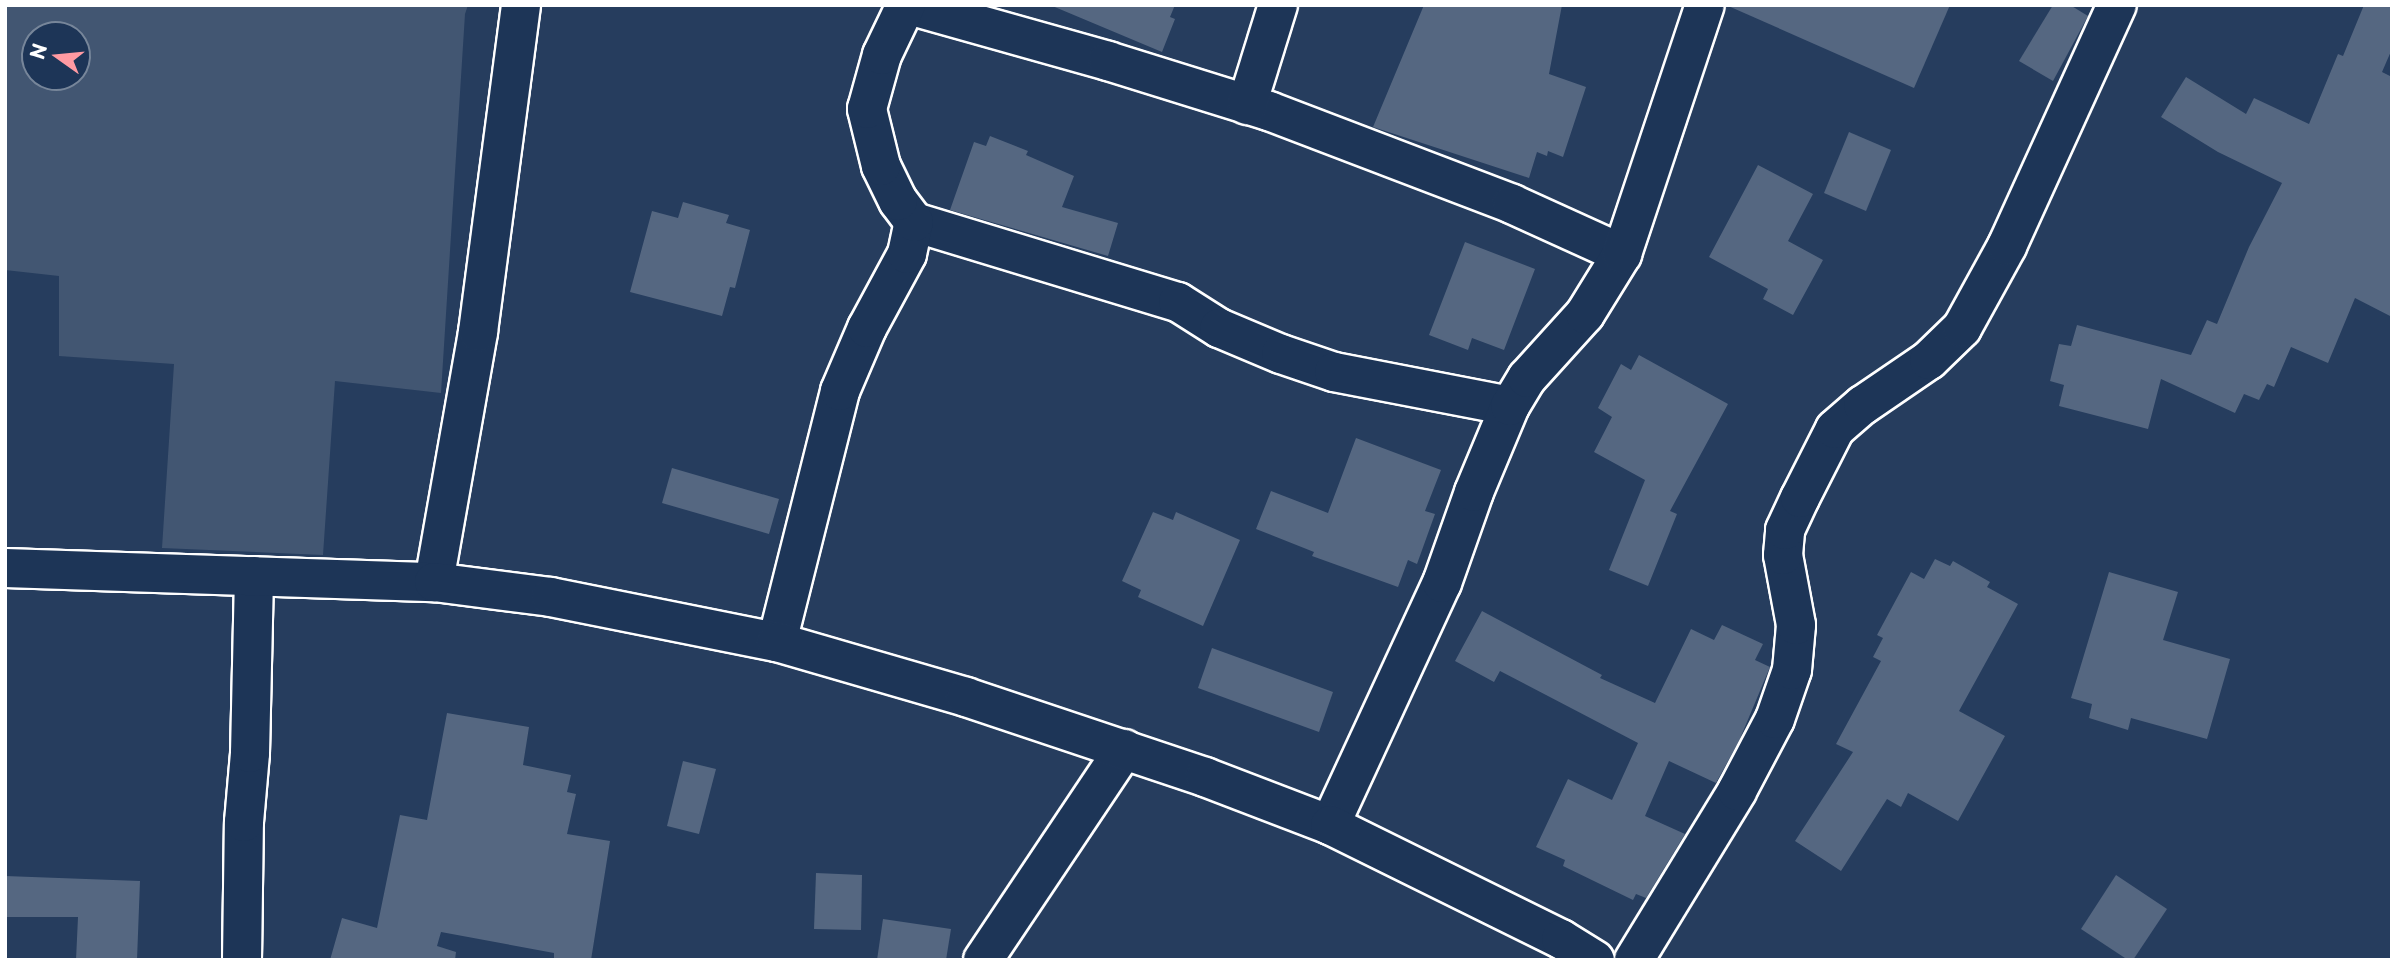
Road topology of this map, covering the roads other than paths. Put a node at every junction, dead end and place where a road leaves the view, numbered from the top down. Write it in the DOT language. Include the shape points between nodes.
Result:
graph roads {
  1 [pos="522,5"];
  2 [pos="908,5"];
  3 [pos="1278,5"];
  4 [pos="1704,5"];
  5 [pos="2117,5"];
  6 [pos="1247,105"];
  7 [pos="914,222"];
  8 [pos="1622,254"];
  9 [pos="1510,406"];
  10 [pos="5,568"];
  11 [pos="254,576"];
  12 [pos="434,582"];
  13 [pos="777,642"];
  14 [pos="1124,750"];
  15 [pos="1330,825"];
  16 [pos="242,960"];
  17 [pos="983,960"];
  18 [pos="1595,960"];
  19 [pos="1634,960"];
  1 -- 12 [label="street" via="478,332"];
  2 -- 6 [label="street"];
  2 -- 7 [label="street" via="882,55 867,108 881,166"];
  3 -- 6 [label="street"];
  4 -- 8 [label="street"];
  5 -- 19 [label="street" via="2007,246 1962,328 1928,360 1835,429 1800,498 1786,530 1783,555 1796,625 1792,670 1775,719 1737,791"];
  6 -- 8 [label="street" via="1479,190"];
  7 -- 9 [label="street" via="1178,302 1219,328 1334,372"];
  7 -- 13 [label="street" via="907,254 840,391"];
  8 -- 9 [label="street" via="1585,314 1527,379"];
  9 -- 15 [label="street" via="1442,583"];
  10 -- 11 [label="street"];
  11 -- 12 [label="street"];
  11 -- 16 [label="street"];
  12 -- 13 [label="street" via="551,597"];
  13 -- 14 [label="street" via="966,696"];
  14 -- 15 [label="street"];
  14 -- 17 [label="street"];
  15 -- 18 [label="street"];
}
